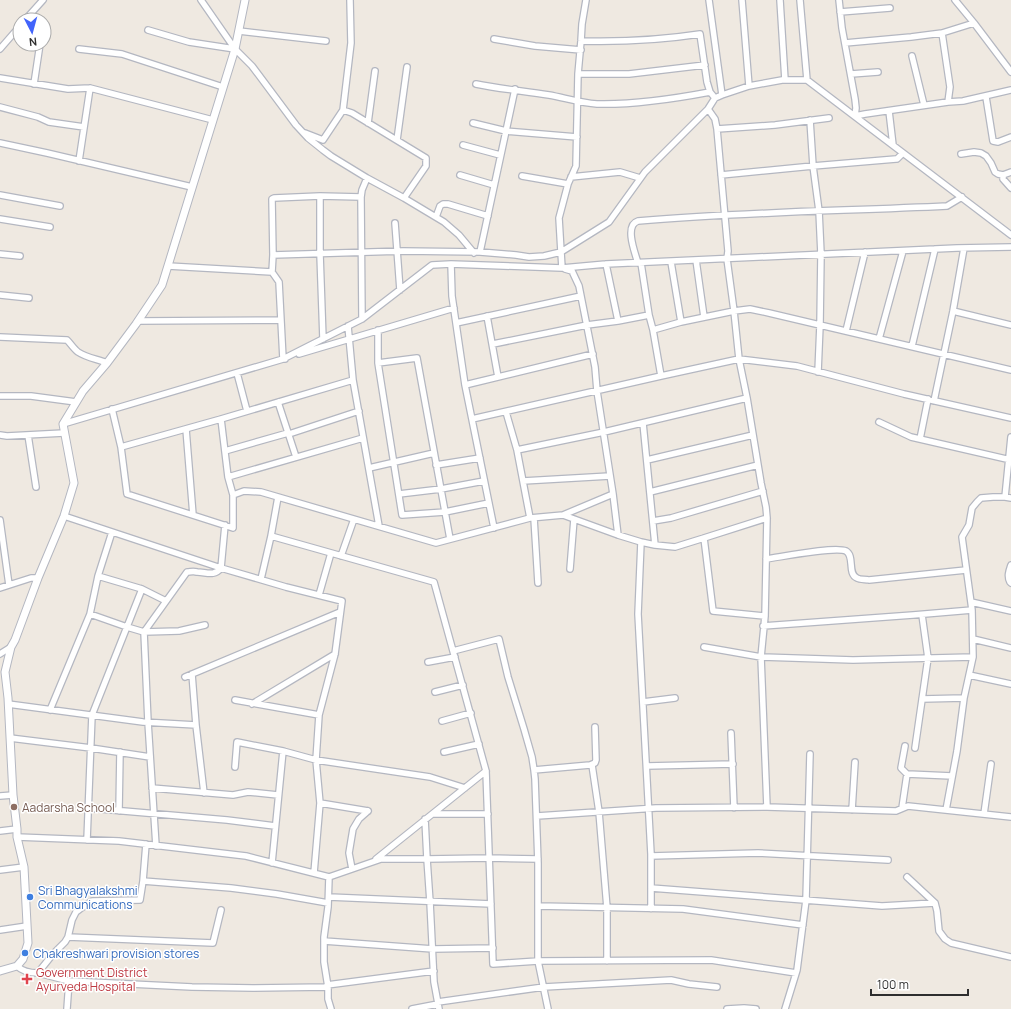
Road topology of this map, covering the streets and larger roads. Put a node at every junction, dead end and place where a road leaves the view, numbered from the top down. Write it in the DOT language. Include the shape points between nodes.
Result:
graph roads {
  1 [pos="43,0"];
  2 [pos="201,0"];
  3 [pos="245,0"];
  4 [pos="350,0"];
  5 [pos="586,0"];
  6 [pos="709,0"];
  7 [pos="742,0"];
  8 [pos="780,0"];
  9 [pos="800,0"];
  10 [pos="840,0"];
  11 [pos="955,0"];
  12 [pos="890,8"];
  13 [pos="33,12"];
  14 [pos="840,12"];
  15 [pos="974,23"];
  16 [pos="148,30"];
  17 [pos="239,32"];
  18 [pos="942,32"];
  19 [pos="12,35"];
  20 [pos="494,39"];
  21 [pos="326,41"];
  22 [pos="581,41"];
  23 [pos="845,43"];
  24 [pos="79,48"];
  25 [pos="0,49"];
  26 [pos="235,49"];
  27 [pos="581,50"];
  28 [pos="39,52"];
  29 [pos="912,56"];
  30 [pos="705,65"];
  31 [pos="407,67"];
  32 [pos="376,71"];
  33 [pos="878,72"];
  34 [pos="1011,72"];
  35 [pos="578,74"];
  36 [pos="851,74"];
  37 [pos="0,78"];
  38 [pos="785,80"];
  39 [pos="807,80"];
  40 [pos="34,84"];
  41 [pos="476,84"];
  42 [pos="749,86"];
  43 [pos="224,87"];
  44 [pos="90,88"];
  45 [pos="515,89"];
  46 [pos="1011,90"];
  47 [pos="710,92"];
  48 [pos="722,95"];
  49 [pos="986,97"];
  50 [pos="715,98"];
  51 [pos="578,102"];
  52 [pos="948,102"];
  53 [pos="924,105"];
  54 [pos="0,107"];
  55 [pos="708,109"];
  56 [pos="343,110"];
  57 [pos="889,111"];
  58 [pos="855,116"];
  59 [pos="829,118"];
  60 [pos="213,120"];
  61 [pos="810,120"];
  62 [pos="368,122"];
  63 [pos="473,123"];
  64 [pos="84,127"];
  65 [pos="717,129"];
  66 [pos="506,131"];
  67 [pos="303,132"];
  68 [pos="577,137"];
  69 [pos="1011,137"];
  70 [pos="397,140"];
  71 [pos="0,143"];
  72 [pos="463,145"];
  73 [pos="893,145"];
  74 [pos="903,153"];
  75 [pos="961,154"];
  76 [pos="500,155"];
  77 [pos="79,161"];
  78 [pos="813,166"];
  79 [pos="1011,172"];
  80 [pos="460,174"];
  81 [pos="1003,175"];
  82 [pos="522,176"];
  83 [pos="721,176"];
  84 [pos="571,177"];
  85 [pos="367,178"];
  86 [pos="640,178"];
  87 [pos="568,184"];
  88 [pos="494,185"];
  89 [pos="192,187"];
  90 [pos="1011,188"];
  91 [pos="0,195"];
  92 [pos="320,196"];
  93 [pos="361,196"];
  94 [pos="962,197"];
  95 [pos="404,198"];
  96 [pos="60,206"];
  97 [pos="819,211"];
  98 [pos="488,216"];
  99 [pos="725,216"];
  100 [pos="436,217"];
  101 [pos="0,219"];
  102 [pos="395,223"];
  103 [pos="50,227"];
  104 [pos="1011,235"];
  105 [pos="1011,247"];
  106 [pos="964,248"];
  107 [pos="935,249"];
  108 [pos="397,251"];
  109 [pos="903,251"];
  110 [pos="361,252"];
  111 [pos="561,252"];
  112 [pos="865,252"];
  113 [pos="477,253"];
  114 [pos="0,254"];
  115 [pos="320,254"];
  116 [pos="821,254"];
  117 [pos="273,255"];
  118 [pos="20,256"];
  119 [pos="727,259"];
  120 [pos="696,260"];
  121 [pos="671,262"];
  122 [pos="639,263"];
  123 [pos="452,264"];
  124 [pos="606,264"];
  125 [pos="168,266"];
  126 [pos="562,268"];
  127 [pos="272,272"];
  128 [pos="400,290"];
  129 [pos="0,295"];
  130 [pos="581,296"];
  131 [pos="29,298"];
  132 [pos="454,308"];
  133 [pos="953,311"];
  134 [pos="734,312"];
  135 [pos="649,315"];
  136 [pos="487,316"];
  137 [pos="704,317"];
  138 [pos="362,319"];
  139 [pos="281,320"];
  140 [pos="618,320"];
  141 [pos="138,321"];
  142 [pos="681,322"];
  143 [pos="456,324"];
  144 [pos="586,325"];
  145 [pos="820,325"];
  146 [pos="1011,325"];
  147 [pos="348,326"];
  148 [pos="378,330"];
  149 [pos="653,330"];
  150 [pos="846,331"];
  151 [pos="0,337"];
  152 [pos="323,338"];
  153 [pos="349,338"];
  154 [pos="879,339"];
  155 [pos="493,344"];
  156 [pos="912,346"];
  157 [pos="944,353"];
  158 [pos="593,354"];
  159 [pos="283,359"];
  160 [pos="739,359"];
  161 [pos="107,363"];
  162 [pos="378,363"];
  163 [pos="1011,370"];
  164 [pos="818,372"];
  165 [pos="237,373"];
  166 [pos="661,376"];
  167 [pos="498,377"];
  168 [pos="353,380"];
  169 [pos="465,384"];
  170 [pos="597,391"];
  171 [pos="0,396"];
  172 [pos="747,398"];
  173 [pos="931,400"];
  174 [pos="76,402"];
  175 [pos="278,402"];
  176 [pos="112,409"];
  177 [pos="247,411"];
  178 [pos="359,411"];
  179 [pos="506,412"];
  180 [pos="1011,418"];
  181 [pos="221,419"];
  182 [pos="472,419"];
  183 [pos="878,422"];
  184 [pos="643,423"];
  185 [pos="63,424"];
  186 [pos="186,429"];
  187 [pos="604,432"];
  188 [pos="64,433"];
  189 [pos="289,434"];
  190 [pos="0,435"];
  191 [pos="28,435"];
  192 [pos="753,435"];
  193 [pos="1011,437"];
  194 [pos="364,438"];
  195 [pos="920,439"];
  196 [pos="121,447"];
  197 [pos="517,450"];
  198 [pos="225,452"];
  199 [pos="434,453"];
  200 [pos="296,457"];
  201 [pos="480,458"];
  202 [pos="647,460"];
  203 [pos="1010,460"];
  204 [pos="394,462"];
  205 [pos="436,465"];
  206 [pos="758,465"];
  207 [pos="369,468"];
  208 [pos="610,476"];
  209 [pos="228,477"];
  210 [pos="484,481"];
  211 [pos="523,481"];
  212 [pos="36,487"];
  213 [pos="441,489"];
  214 [pos="763,491"];
  215 [pos="650,492"];
  216 [pos="399,494"];
  217 [pos="613,494"];
  218 [pos="233,495"];
  219 [pos="278,497"];
  220 [pos="1008,498"];
  221 [pos="489,503"];
  222 [pos="445,512"];
  223 [pos="193,515"];
  224 [pos="563,515"];
  225 [pos="64,516"];
  226 [pos="532,518"];
  227 [pos="767,518"];
  228 [pos="354,519"];
  229 [pos="574,519"];
  230 [pos="0,520"];
  231 [pos="653,521"];
  232 [pos="225,525"];
  233 [pos="379,526"];
  234 [pos="494,528"];
  235 [pos="112,532"];
  236 [pos="618,535"];
  237 [pos="272,536"];
  238 [pos="704,538"];
  239 [pos="450,539"];
  240 [pos="641,542"];
  241 [pos="655,545"];
  242 [pos="331,553"];
  243 [pos="341,556"];
  244 [pos="766,559"];
  245 [pos="1011,565"];
  246 [pos="221,568"];
  247 [pos="570,569"];
  248 [pos="966,570"];
  249 [pos="98,576"];
  250 [pos="38,578"];
  251 [pos="261,579"];
  252 [pos="538,583"];
  253 [pos="1011,583"];
  254 [pos="9,585"];
  255 [pos="0,588"];
  256 [pos="142,589"];
  257 [pos="319,596"];
  258 [pos="166,601"];
  259 [pos="971,602"];
  260 [pos="972,610"];
  261 [pos="1011,611"];
  262 [pos="340,612"];
  263 [pos="90,614"];
  264 [pos="922,615"];
  265 [pos="765,616"];
  266 [pos="205,625"];
  267 [pos="764,626"];
  268 [pos="127,627"];
  269 [pos="144,632"];
  270 [pos="973,639"];
  271 [pos="11,647"];
  272 [pos="704,647"];
  273 [pos="1011,648"];
  274 [pos="0,654"];
  275 [pos="335,654"];
  276 [pos="454,654"];
  277 [pos="761,657"];
  278 [pos="973,657"];
  279 [pos="928,658"];
  280 [pos="428,662"];
  281 [pos="192,674"];
  282 [pos="969,675"];
  283 [pos="185,677"];
  284 [pos="1011,684"];
  285 [pos="463,685"];
  286 [pos="435,692"];
  287 [pos="676,698"];
  288 [pos="964,698"];
  289 [pos="922,699"];
  290 [pos="236,700"];
  291 [pos="643,702"];
  292 [pos="8,704"];
  293 [pos="252,704"];
  294 [pos="50,710"];
  295 [pos="471,713"];
  296 [pos="92,715"];
  297 [pos="319,715"];
  298 [pos="442,721"];
  299 [pos="148,722"];
  300 [pos="196,724"];
  301 [pos="595,727"];
  302 [pos="732,733"];
  303 [pos="10,738"];
  304 [pos="479,744"];
  305 [pos="905,746"];
  306 [pos="91,748"];
  307 [pos="915,748"];
  308 [pos="283,751"];
  309 [pos="120,752"];
  310 [pos="444,752"];
  311 [pos="810,754"];
  312 [pos="150,757"];
  313 [pos="316,760"];
  314 [pos="855,762"];
  315 [pos="592,764"];
  316 [pos="733,764"];
  317 [pos="991,764"];
  318 [pos="647,766"];
  319 [pos="235,767"];
  320 [pos="534,770"];
  321 [pos="486,771"];
  322 [pos="907,774"];
  323 [pos="952,776"];
  324 [pos="152,788"];
  325 [pos="465,788"];
  326 [pos="204,793"];
  327 [pos="13,795"];
  328 [pos="278,795"];
  329 [pos="0,796"];
  330 [pos="320,803"];
  331 [pos="89,808"];
  332 [pos="734,808"];
  333 [pos="767,808"];
  334 [pos="902,808"];
  335 [pos="649,809"];
  336 [pos="809,809"];
  337 [pos="852,810"];
  338 [pos="946,810"];
  339 [pos="119,811"];
  340 [pos="599,812"];
  341 [pos="154,814"];
  342 [pos="432,814"];
  343 [pos="488,814"];
  344 [pos="984,814"];
  345 [pos="537,816"];
  346 [pos="1011,817"];
  347 [pos="426,819"];
  348 [pos="275,826"];
  349 [pos="18,829"];
  350 [pos="0,831"];
  351 [pos="17,837"];
  352 [pos="87,840"];
  353 [pos="146,844"];
  354 [pos="156,846"];
  355 [pos="651,856"];
  356 [pos="808,856"];
  357 [pos="489,858"];
  358 [pos="426,859"];
  359 [pos="538,859"];
  360 [pos="888,860"];
  361 [pos="371,862"];
  362 [pos="272,863"];
  363 [pos="24,867"];
  364 [pos="352,869"];
  365 [pos="0,870"];
  366 [pos="314,873"];
  367 [pos="329,877"];
  368 [pos="907,877"];
  369 [pos="143,881"];
  370 [pos="651,888"];
  371 [pos="328,900"];
  372 [pos="806,900"];
  373 [pos="430,902"];
  374 [pos="935,903"];
  375 [pos="491,904"];
  376 [pos="538,906"];
  377 [pos="607,908"];
  378 [pos="651,909"];
  379 [pos="221,910"];
  380 [pos="803,925"];
  381 [pos="27,926"];
  382 [pos="0,930"];
  383 [pos="68,937"];
  384 [pos="324,941"];
  385 [pos="493,948"];
  386 [pos="433,949"];
  387 [pos="1011,957"];
  388 [pos="538,961"];
  389 [pos="607,961"];
  390 [pos="17,966"];
  391 [pos="434,970"];
  392 [pos="0,971"];
  393 [pos="38,973"];
  394 [pos="796,973"];
  395 [pos="69,981"];
  396 [pos="328,986"];
  397 [pos="717,986"];
  398 [pos="544,987"];
  399 [pos="438,1005"];
  400 [pos="68,1009"];
  401 [pos="331,1009"];
  402 [pos="412,1009"];
  403 [pos="548,1009"];
  404 [pos="727,1009"];
  405 [pos="756,1009"];
  406 [pos="785,1009"];
  1 -- 13 [label="street"];
  2 -- 26 [label="street"];
  3 -- 17 [label="street"];
  4 -- 56 [label="street" via="351,44"];
  5 -- 22 [label="street"];
  6 -- 48 [label="street"];
  7 -- 42 [label="street"];
  8 -- 38 [label="street"];
  9 -- 39 [label="street"];
  10 -- 14 [label="street"];
  11 -- 15 [label="street"];
  12 -- 14 [label="street"];
  14 -- 23 [label="street"];
  15 -- 18 [label="street"];
  15 -- 34 [label="street"];
  16 -- 26 [label="street" via="189,42"];
  17 -- 21 [label="street"];
  17 -- 26 [label="street"];
  18 -- 23 [label="street"];
  18 -- 52 [label="street" via="950,87"];
  19 -- 25 [label="street"];
  20 -- 27 [label="street"];
  22 -- 27 [label="street"];
  22 -- 30 [label="street" via="628,42 700,34"];
  23 -- 36 [label="street"];
  24 -- 43 [label="street" via="122,54"];
  26 -- 43 [label="street"];
  26 -- 67 [label="street" via="252,66"];
  27 -- 35 [label="street"];
  28 -- 40 [label="street"];
  29 -- 53 [label="street"];
  30 -- 35 [label="street" via="629,74"];
  30 -- 47 [label="street"];
  31 -- 70 [label="street"];
  32 -- 62 [label="street"];
  33 -- 36 [label="street"];
  35 -- 51 [label="street"];
  36 -- 58 [label="street"];
  37 -- 40 [label="street"];
  38 -- 39 [label="street"];
  38 -- 42 [label="street"];
  39 -- 58 [label="street"];
  40 -- 44 [label="street" via="68,89"];
  41 -- 45 [label="street"];
  42 -- 48 [label="street"];
  43 -- 60 [label="street"];
  44 -- 60 [label="street"];
  44 -- 64 [label="street"];
  45 -- 51 [label="street"];
  45 -- 66 [label="street"];
  46 -- 49 [label="street"];
  47 -- 50 [label="street"];
  47 -- 51 [label="street" via="628,104"];
  48 -- 50 [label="street"];
  49 -- 52 [label="street"];
  49 -- 69 [label="street" via="994,141"];
  50 -- 55 [label="street"];
  51 -- 68 [label="street"];
  52 -- 53 [label="street"];
  53 -- 57 [label="street"];
  54 -- 64 [label="street" via="48,122"];
  55 -- 65 [label="street" via="715,119"];
  55 -- 86 [label="street"];
  56 -- 62 [label="street"];
  56 -- 67 [label="street" via="323,140"];
  57 -- 58 [label="street"];
  57 -- 73 [label="street"];
  58 -- 73 [label="street"];
  59 -- 61 [label="street"];
  60 -- 89 [label="street"];
  61 -- 65 [label="street"];
  61 -- 78 [label="street"];
  62 -- 70 [label="street"];
  63 -- 66 [label="street"];
  64 -- 77 [label="street"];
  65 -- 83 [label="street"];
  66 -- 68 [label="street"];
  66 -- 76 [label="street"];
  67 -- 85 [label="street" via="323,150"];
  68 -- 84 [label="street" via="576,166"];
  70 -- 95 [label="street" via="426,158 426,166"];
  71 -- 77 [label="street"];
  72 -- 76 [label="street"];
  73 -- 74 [label="street"];
  74 -- 78 [label="street" via="896,160"];
  74 -- 94 [label="street"];
  75 -- 81 [label="street" via="984,154 996,172"];
  76 -- 88 [label="street"];
  77 -- 89 [label="street"];
  78 -- 83 [label="street"];
  78 -- 97 [label="street"];
  79 -- 81 [label="street"];
  80 -- 88 [label="street"];
  81 -- 90 [label="street" via="1003,179"];
  82 -- 87 [label="street"];
  83 -- 99 [label="street"];
  84 -- 86 [label="street" via="620,172"];
  84 -- 87 [label="street"];
  85 -- 93 [label="street"];
  85 -- 95 [label="street"];
  86 -- 111 [label="street" via="609,222"];
  87 -- 111 [label="street" via="559,218"];
  88 -- 98 [label="street"];
  89 -- 125 [label="street"];
  91 -- 96 [label="street"];
  92 -- 93 [label="street"];
  92 -- 115 [label="street"];
  92 -- 117 [label="street" via="273,198"];
  93 -- 110 [label="street"];
  94 -- 97 [label="street" via="947,206"];
  94 -- 104 [label="street"];
  95 -- 100 [label="street"];
  97 -- 99 [label="street"];
  97 -- 116 [label="street"];
  98 -- 100 [label="street" via="443,204"];
  98 -- 113 [label="street"];
  99 -- 119 [label="street"];
  99 -- 122 [label="street" via="635,222 632,226 632,242"];
  100 -- 113 [label="street" via="451,227"];
  101 -- 103 [label="street"];
  102 -- 108 [label="street"];
  105 -- 106 [label="street"];
  106 -- 107 [label="street"];
  106 -- 133 [label="street"];
  107 -- 109 [label="street"];
  107 -- 156 [label="street"];
  108 -- 110 [label="street"];
  108 -- 113 [label="street"];
  108 -- 128 [label="street"];
  109 -- 112 [label="street"];
  109 -- 154 [label="street"];
  110 -- 115 [label="street"];
  110 -- 138 [label="street"];
  111 -- 113 [label="street" via="529,258"];
  111 -- 126 [label="street"];
  112 -- 116 [label="street"];
  112 -- 150 [label="street"];
  114 -- 118 [label="street"];
  115 -- 117 [label="street"];
  115 -- 152 [label="street"];
  116 -- 119 [label="street"];
  116 -- 145 [label="street"];
  117 -- 127 [label="street"];
  119 -- 120 [label="street"];
  119 -- 134 [label="street"];
  120 -- 121 [label="street"];
  120 -- 137 [label="street"];
  121 -- 122 [label="street"];
  121 -- 142 [label="street"];
  122 -- 124 [label="street"];
  122 -- 135 [label="street"];
  123 -- 126 [label="street"];
  123 -- 128 [label="street" via="432,265"];
  123 -- 132 [label="street"];
  124 -- 126 [label="street"];
  124 -- 140 [label="street"];
  125 -- 127 [label="street"];
  125 -- 141 [label="street" via="162,285"];
  126 -- 130 [label="street" via="572,271"];
  127 -- 139 [label="street" via="279,282"];
  128 -- 138 [label="street"];
  129 -- 131 [label="street"];
  130 -- 136 [label="street"];
  130 -- 144 [label="street"];
  132 -- 143 [label="street"];
  132 -- 148 [label="street"];
  133 -- 146 [label="street"];
  133 -- 157 [label="street"];
  134 -- 137 [label="street"];
  134 -- 145 [label="street" via="750,310"];
  134 -- 160 [label="street"];
  135 -- 140 [label="street"];
  135 -- 149 [label="street"];
  136 -- 143 [label="street"];
  136 -- 155 [label="street"];
  137 -- 142 [label="street"];
  138 -- 147 [label="street"];
  139 -- 141 [label="street"];
  139 -- 159 [label="street"];
  140 -- 144 [label="street"];
  141 -- 161 [label="street"];
  142 -- 149 [label="street"];
  143 -- 169 [label="street"];
  144 -- 155 [label="street"];
  144 -- 158 [label="street"];
  145 -- 150 [label="street"];
  145 -- 164 [label="street"];
  147 -- 152 [label="street"];
  147 -- 153 [label="street"];
  148 -- 153 [label="street"];
  148 -- 162 [label="street"];
  149 -- 166 [label="street"];
  150 -- 154 [label="street"];
  151 -- 161 [label="street" via="67,340 86,357"];
  152 -- 159 [label="street"];
  153 -- 159 [label="street"];
  153 -- 168 [label="street"];
  154 -- 156 [label="street"];
  155 -- 167 [label="street"];
  156 -- 157 [label="street"];
  157 -- 163 [label="street"];
  157 -- 173 [label="street"];
  158 -- 167 [label="street"];
  158 -- 170 [label="street"];
  159 -- 165 [label="street"];
  160 -- 164 [label="street" via="797,366"];
  160 -- 166 [label="street"];
  160 -- 172 [label="street"];
  161 -- 174 [label="street"];
  162 -- 199 [label="street" via="417,358"];
  162 -- 204 [label="street"];
  164 -- 173 [label="street"];
  165 -- 176 [label="street"];
  165 -- 177 [label="street"];
  166 -- 170 [label="street"];
  167 -- 169 [label="street"];
  168 -- 175 [label="street"];
  168 -- 178 [label="street"];
  169 -- 182 [label="street"];
  170 -- 179 [label="street"];
  170 -- 187 [label="street"];
  171 -- 174 [label="street" via="31,396"];
  172 -- 184 [label="street"];
  172 -- 192 [label="street"];
  173 -- 180 [label="street"];
  173 -- 195 [label="street"];
  174 -- 185 [label="street"];
  175 -- 177 [label="street"];
  175 -- 189 [label="street"];
  176 -- 185 [label="street"];
  176 -- 196 [label="street"];
  177 -- 181 [label="street"];
  178 -- 189 [label="street"];
  178 -- 194 [label="street"];
  179 -- 182 [label="street"];
  179 -- 197 [label="street"];
  181 -- 186 [label="street"];
  181 -- 198 [label="street"];
  182 -- 201 [label="street"];
  183 -- 195 [label="street"];
  184 -- 187 [label="street"];
  184 -- 202 [label="street"];
  185 -- 188 [label="street"];
  186 -- 196 [label="street"];
  186 -- 223 [label="street"];
  187 -- 197 [label="street"];
  187 -- 208 [label="street"];
  188 -- 191 [label="street"];
  188 -- 225 [label="street" via="74,482"];
  189 -- 198 [label="street"];
  189 -- 200 [label="street"];
  190 -- 191 [label="street"];
  191 -- 212 [label="street"];
  192 -- 202 [label="street"];
  192 -- 206 [label="street"];
  193 -- 203 [label="street"];
  194 -- 200 [label="street"];
  194 -- 207 [label="street"];
  195 -- 203 [label="street"];
  196 -- 223 [label="street" via="127,494"];
  197 -- 211 [label="street"];
  198 -- 209 [label="street"];
  199 -- 204 [label="street"];
  199 -- 205 [label="street"];
  200 -- 209 [label="street"];
  201 -- 205 [label="street"];
  201 -- 210 [label="street"];
  202 -- 215 [label="street"];
  203 -- 220 [label="street"];
  204 -- 207 [label="street"];
  204 -- 216 [label="street"];
  205 -- 213 [label="street"];
  206 -- 214 [label="street"];
  206 -- 215 [label="street"];
  207 -- 233 [label="street"];
  208 -- 211 [label="street"];
  208 -- 217 [label="street"];
  209 -- 218 [label="street"];
  210 -- 213 [label="street"];
  210 -- 221 [label="street"];
  211 -- 226 [label="street"];
  213 -- 216 [label="street"];
  213 -- 222 [label="street"];
  214 -- 227 [label="street"];
  214 -- 231 [label="street"];
  215 -- 231 [label="street"];
  216 -- 222 [label="street" via="402,515"];
  217 -- 224 [label="street"];
  217 -- 236 [label="street"];
  218 -- 219 [label="street" via="244,491"];
  218 -- 232 [label="street" via="233,528"];
  219 -- 228 [label="street"];
  219 -- 237 [label="street"];
  220 -- 248 [label="street" via="981,498 972,508 969,524 962,537"];
  221 -- 222 [label="street"];
  221 -- 234 [label="street"];
  222 -- 239 [label="street"];
  223 -- 232 [label="street"];
  224 -- 226 [label="street"];
  224 -- 229 [label="street"];
  225 -- 235 [label="street"];
  225 -- 250 [label="street"];
  226 -- 234 [label="street"];
  226 -- 252 [label="street"];
  227 -- 238 [label="street"];
  227 -- 244 [label="street"];
  228 -- 233 [label="street"];
  228 -- 243 [label="street"];
  229 -- 236 [label="street"];
  229 -- 247 [label="street"];
  230 -- 254 [label="street"];
  231 -- 241 [label="street"];
  232 -- 246 [label="street"];
  233 -- 239 [label="street" via="436,543"];
  234 -- 239 [label="street"];
  235 -- 246 [label="street"];
  235 -- 249 [label="street"];
  236 -- 240 [label="street"];
  237 -- 242 [label="street"];
  237 -- 251 [label="street"];
  238 -- 241 [label="street" via="675,547"];
  238 -- 265 [label="street" via="713,611"];
  240 -- 241 [label="street"];
  240 -- 291 [label="street" via="638,614"];
  242 -- 243 [label="street"];
  242 -- 257 [label="street"];
  243 -- 276 [label="street" via="434,582"];
  244 -- 248 [label="street" via="832,549 845,551 848,553 854,576 869,580"];
  244 -- 265 [label="street"];
  245 -- 253 [label="street" via="1008,580"];
  246 -- 251 [label="street"];
  246 -- 258 [label="street" via="209,574 187,572"];
  248 -- 259 [label="street"];
  249 -- 256 [label="street"];
  249 -- 263 [label="street"];
  250 -- 254 [label="street"];
  250 -- 271 [label="street"];
  251 -- 257 [label="street"];
  254 -- 255 [label="street"];
  256 -- 258 [label="street"];
  256 -- 268 [label="street"];
  257 -- 262 [label="street" via="342,601"];
  258 -- 269 [label="street"];
  259 -- 260 [label="street"];
  259 -- 261 [label="street"];
  260 -- 264 [label="street"];
  260 -- 270 [label="street"];
  262 -- 275 [label="street"];
  262 -- 281 [label="street"];
  263 -- 268 [label="street"];
  263 -- 294 [label="street"];
  264 -- 267 [label="street"];
  264 -- 279 [label="street"];
  265 -- 267 [label="street"];
  266 -- 269 [label="street" via="179,631"];
  267 -- 277 [label="street"];
  268 -- 269 [label="street"];
  268 -- 296 [label="street"];
  269 -- 299 [label="street"];
  270 -- 273 [label="street"];
  270 -- 278 [label="street"];
  271 -- 274 [label="street"];
  271 -- 292 [label="street" via="5,672"];
  272 -- 277 [label="street"];
  275 -- 293 [label="street"];
  275 -- 297 [label="street"];
  276 -- 280 [label="street"];
  276 -- 285 [label="street"];
  276 -- 320 [label="street" via="499,639"];
  277 -- 279 [label="street" via="853,660"];
  277 -- 333 [label="street"];
  278 -- 279 [label="street"];
  278 -- 282 [label="street"];
  279 -- 289 [label="street"];
  281 -- 283 [label="street"];
  281 -- 300 [label="street"];
  282 -- 284 [label="street"];
  282 -- 288 [label="street"];
  285 -- 286 [label="street"];
  285 -- 295 [label="street"];
  287 -- 291 [label="street"];
  288 -- 289 [label="street"];
  288 -- 323 [label="street"];
  289 -- 307 [label="street"];
  290 -- 293 [label="street"];
  291 -- 318 [label="street"];
  292 -- 294 [label="street"];
  292 -- 303 [label="street"];
  293 -- 297 [label="street"];
  294 -- 296 [label="street"];
  295 -- 298 [label="street"];
  295 -- 304 [label="street"];
  296 -- 299 [label="street"];
  296 -- 306 [label="street"];
  297 -- 313 [label="street"];
  299 -- 300 [label="street"];
  299 -- 312 [label="street"];
  300 -- 326 [label="street"];
  301 -- 315 [label="street" via="596,760"];
  302 -- 316 [label="street"];
  303 -- 306 [label="street"];
  303 -- 327 [label="street"];
  304 -- 310 [label="street"];
  304 -- 321 [label="street"];
  305 -- 322 [label="street" via="901,768"];
  306 -- 309 [label="street"];
  306 -- 331 [label="street"];
  308 -- 313 [label="street"];
  308 -- 319 [label="street" via="238,742"];
  308 -- 328 [label="street"];
  309 -- 312 [label="street"];
  309 -- 339 [label="street"];
  311 -- 336 [label="street"];
  312 -- 324 [label="street"];
  313 -- 325 [label="street" via="430,778"];
  313 -- 330 [label="street"];
  314 -- 337 [label="street"];
  315 -- 320 [label="street"];
  315 -- 340 [label="street"];
  316 -- 318 [label="street"];
  316 -- 332 [label="street"];
  317 -- 344 [label="street"];
  318 -- 335 [label="street"];
  320 -- 345 [label="street"];
  321 -- 325 [label="street"];
  321 -- 343 [label="street"];
  322 -- 323 [label="street"];
  322 -- 334 [label="street"];
  323 -- 338 [label="street"];
  324 -- 326 [label="street"];
  324 -- 341 [label="street"];
  325 -- 342 [label="street"];
  326 -- 328 [label="street" via="232,795 248,792"];
  327 -- 329 [label="street"];
  327 -- 349 [label="street"];
  328 -- 348 [label="street"];
  330 -- 364 [label="street" via="368,811 353,829 349,853"];
  330 -- 366 [label="street"];
  331 -- 339 [label="street"];
  331 -- 352 [label="street"];
  332 -- 333 [label="street"];
  332 -- 335 [label="street"];
  333 -- 336 [label="street"];
  334 -- 337 [label="street" via="896,811"];
  334 -- 338 [label="street" via="908,806"];
  335 -- 340 [label="street"];
  335 -- 355 [label="street"];
  336 -- 337 [label="street"];
  336 -- 356 [label="street"];
  338 -- 344 [label="street"];
  339 -- 341 [label="street"];
  340 -- 345 [label="street"];
  340 -- 377 [label="street"];
  341 -- 348 [label="street"];
  341 -- 354 [label="street"];
  342 -- 343 [label="street"];
  342 -- 347 [label="street"];
  343 -- 357 [label="street"];
  344 -- 346 [label="street"];
  345 -- 359 [label="street"];
  347 -- 358 [label="street"];
  347 -- 361 [label="street"];
  348 -- 362 [label="street"];
  349 -- 350 [label="street"];
  349 -- 351 [label="street"];
  351 -- 352 [label="street"];
  351 -- 363 [label="street"];
  352 -- 353 [label="street"];
  353 -- 354 [label="street"];
  353 -- 369 [label="street"];
  354 -- 362 [label="street" via="246,856"];
  355 -- 356 [label="street" via="758,853"];
  355 -- 370 [label="street"];
  356 -- 360 [label="street"];
  356 -- 372 [label="street"];
  357 -- 358 [label="street"];
  357 -- 359 [label="street"];
  357 -- 375 [label="street"];
  358 -- 361 [label="street" via="381,859"];
  358 -- 373 [label="street"];
  359 -- 376 [label="street"];
  361 -- 364 [label="street"];
  362 -- 366 [label="street"];
  363 -- 365 [label="street"];
  363 -- 381 [label="street"];
  364 -- 367 [label="street"];
  366 -- 367 [label="street"];
  367 -- 371 [label="street"];
  368 -- 374 [label="street"];
  369 -- 371 [label="street" via="231,888"];
  369 -- 383 [label="street" via="140,900 92,901 80,909 72,920"];
  370 -- 372 [label="street"];
  370 -- 378 [label="street"];
  371 -- 373 [label="street"];
  371 -- 384 [label="street"];
  372 -- 374 [label="street" via="882,906"];
  372 -- 380 [label="street"];
  373 -- 375 [label="street"];
  373 -- 386 [label="street"];
  374 -- 387 [label="street" via="938,931 945,939 951,943"];
  375 -- 385 [label="street"];
  376 -- 377 [label="street"];
  376 -- 388 [label="street"];
  377 -- 378 [label="street"];
  377 -- 389 [label="street"];
  378 -- 380 [label="street" via="683,909"];
  379 -- 383 [label="street" via="214,943"];
  380 -- 394 [label="street"];
  381 -- 382 [label="street"];
  381 -- 390 [label="street" via="28,943 23,959"];
  383 -- 393 [label="street"];
  384 -- 386 [label="street"];
  384 -- 396 [label="street"];
  385 -- 386 [label="street"];
  385 -- 388 [label="street" via="493,964"];
  386 -- 391 [label="street"];
  388 -- 389 [label="street"];
  388 -- 398 [label="street"];
  389 -- 394 [label="street" via="711,960"];
  390 -- 392 [label="street"];
  390 -- 393 [label="street" via="30,973"];
  391 -- 396 [label="street"];
  391 -- 399 [label="street"];
  393 -- 395 [label="street"];
  394 -- 406 [label="street"];
  395 -- 396 [label="street" via="192,987"];
  395 -- 400 [label="street"];
  396 -- 401 [label="street"];
  397 -- 398 [label="street" via="671,980"];
  398 -- 399 [label="street"];
  398 -- 403 [label="street"];
  399 -- 402 [label="street"];
  404 -- 405 [label="street"];
}
